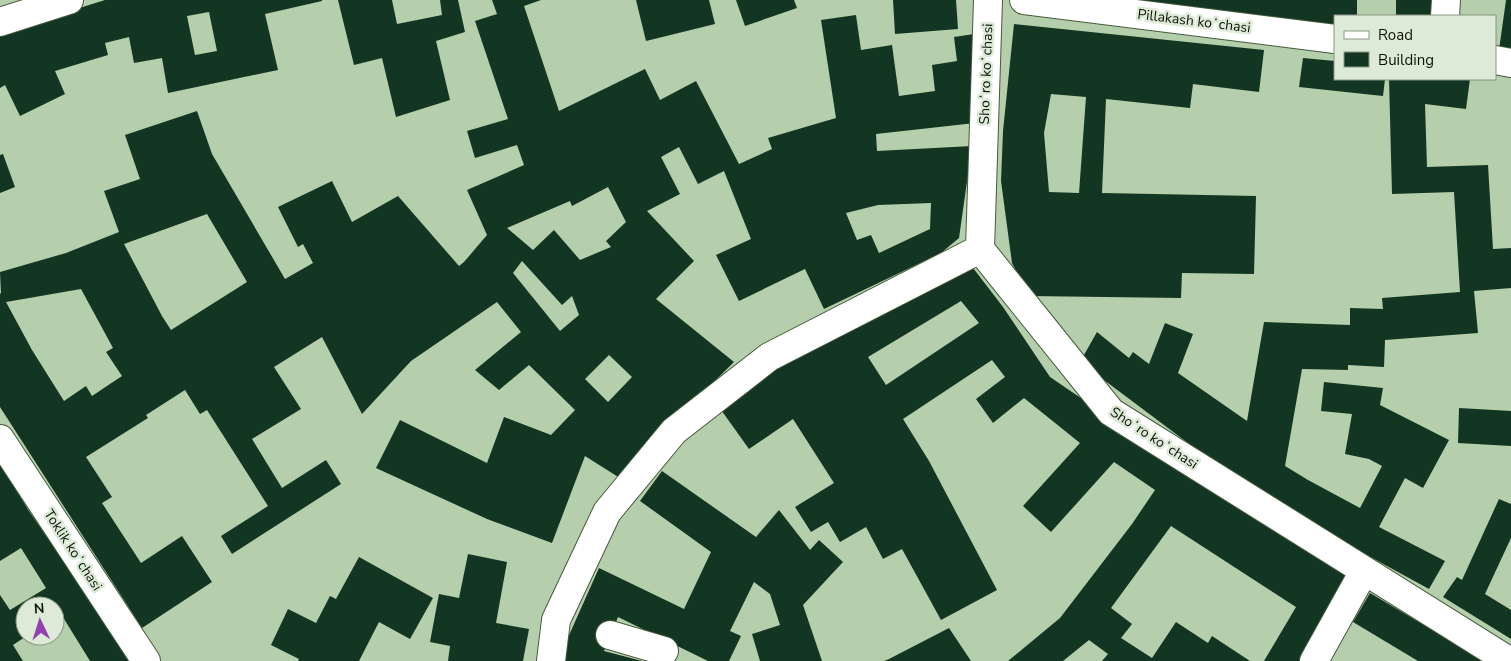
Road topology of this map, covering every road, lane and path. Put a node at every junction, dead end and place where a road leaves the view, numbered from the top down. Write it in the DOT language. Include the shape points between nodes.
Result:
graph roads {
  1 [pos="69,0"];
  2 [pos="988,0"];
  3 [pos="1024,0"];
  4 [pos="1446,0"];
  5 [pos="1445,15"];
  6 [pos="0,22"];
  7 [pos="1334,39"];
  8 [pos="1496,60"];
  9 [pos="1511,63"];
  10 [pos="980,249"];
  11 [pos="0,439"];
  12 [pos="1364,571"];
  13 [pos="610,635"];
  14 [pos="664,651"];
  15 [pos="146,661"];
  16 [pos="551,661"];
  17 [pos="1314,661"];
  18 [pos="1509,661"];
  1 -- 6 [label="street"];
  2 -- 10 [label="street, Shoʻro koʻchasi"];
  3 -- 7 [label="street, Pillakash koʻchasi"];
  4 -- 5 [label="street"];
  8 -- 9 [label="street"];
  10 -- 12 [label="street, Shoʻro koʻchasi" via="1111,412"];
  10 -- 16 [label="street" via="769,357 674,431 608,512"];
  11 -- 15 [label="street, Toklik koʻchasi"];
  12 -- 17 [label="street"];
  12 -- 18 [label="street, Shoʻro koʻchasi"];
  13 -- 14 [label="street"];
}
